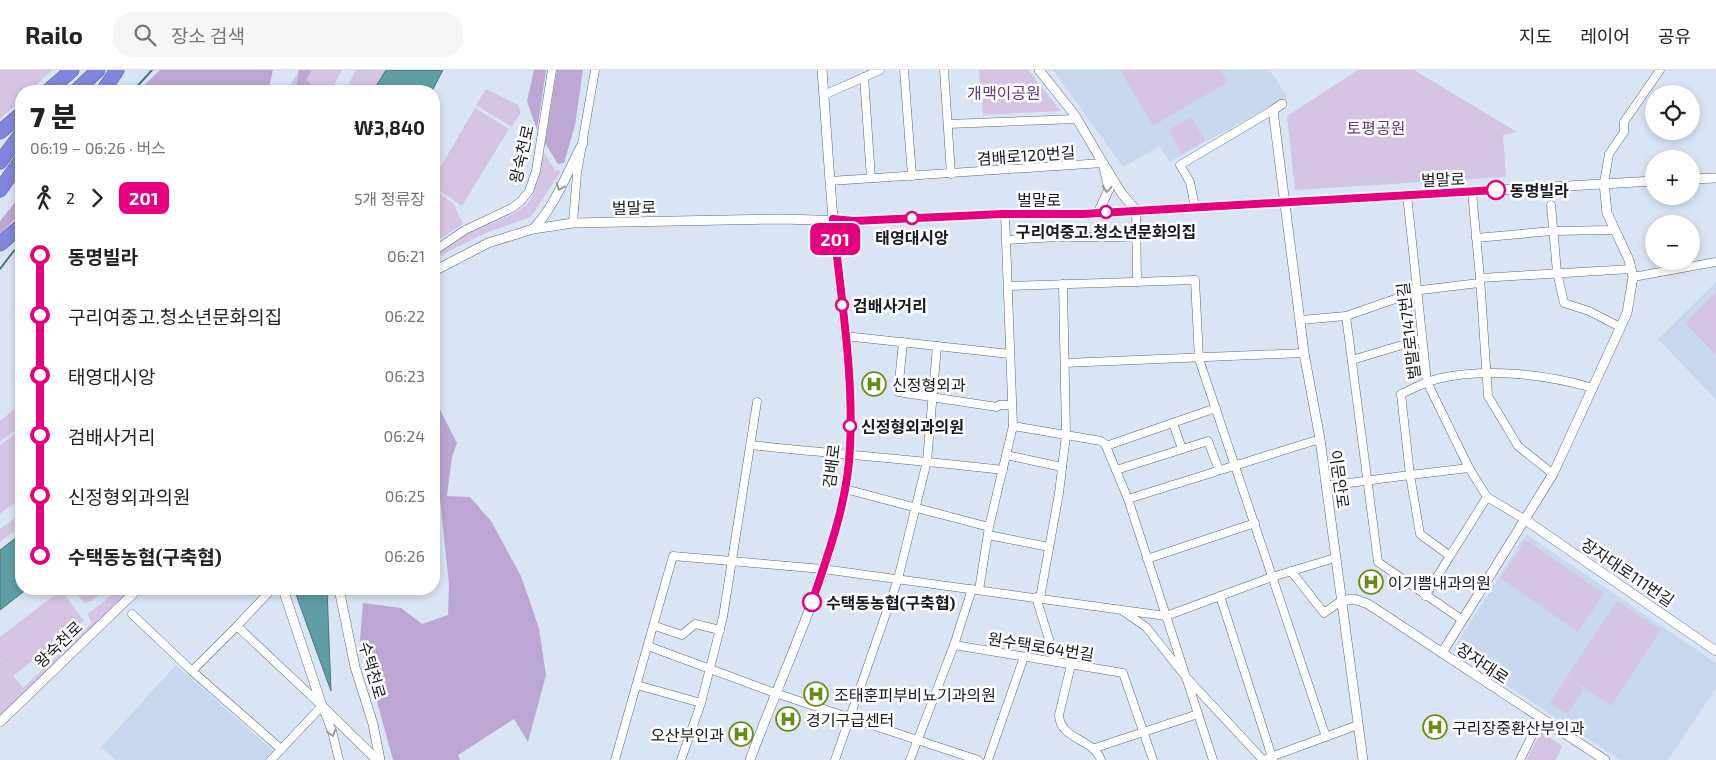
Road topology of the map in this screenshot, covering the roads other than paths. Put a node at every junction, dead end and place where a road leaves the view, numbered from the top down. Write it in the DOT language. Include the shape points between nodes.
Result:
graph roads {
  1 [pos="72,70"];
  2 [pos="98,70"];
  3 [pos="117,70"];
  4 [pos="552,70"];
  5 [pos="595,70"];
  6 [pos="822,70"];
  7 [pos="880,70"];
  8 [pos="904,70"];
  9 [pos="944,70"];
  10 [pos="1039,70"];
  11 [pos="1660,70"];
  12 [pos="864,77"];
  13 [pos="55,85"];
  14 [pos="60,85"];
  15 [pos="82,85"];
  16 [pos="107,85"];
  17 [pos="824,95"];
  18 [pos="1282,104"];
  19 [pos="1273,110"];
  20 [pos="1077,118"];
  21 [pos="15,119"];
  22 [pos="948,124"];
  23 [pos="0,132"];
  24 [pos="15,142"];
  25 [pos="582,143"];
  26 [pos="0,162"];
  27 [pos="1102,163"];
  28 [pos="15,169"];
  29 [pos="951,174"];
  30 [pos="912,176"];
  31 [pos="871,178"];
  32 [pos="1716,178"];
  33 [pos="1700,179"];
  34 [pos="830,181"];
  35 [pos="1645,182"];
  36 [pos="1604,184"];
  37 [pos="0,190"];
  38 [pos="1472,192"];
  39 [pos="1407,195"];
  40 [pos="1286,202"];
  41 [pos="1551,205"];
  42 [pos="1195,208"];
  43 [pos="1136,210"];
  44 [pos="1098,213"];
  45 [pos="1006,214"];
  46 [pos="833,219"];
  47 [pos="573,223"];
  48 [pos="533,229"];
  49 [pos="1614,230"];
  50 [pos="15,231"];
  51 [pos="1552,231"];
  52 [pos="1136,238"];
  53 [pos="1476,238"];
  54 [pos="1007,240"];
  55 [pos="0,244"];
  56 [pos="440,247"];
  57 [pos="1716,262"];
  58 [pos="440,268"];
  59 [pos="1557,272"];
  60 [pos="1632,273"];
  61 [pos="1480,280"];
  62 [pos="1137,282"];
  63 [pos="1063,284"];
  64 [pos="1009,286"];
  65 [pos="1417,292"];
  66 [pos="1346,316"];
  67 [pos="1301,320"];
  68 [pos="1620,327"];
  69 [pos="845,336"];
  70 [pos="1422,339"];
  71 [pos="902,342"];
  72 [pos="936,346"];
  73 [pos="1304,353"];
  74 [pos="1010,354"];
  75 [pos="1200,359"];
  76 [pos="1352,360"];
  77 [pos="1065,363"];
  78 [pos="1487,373"];
  79 [pos="1427,382"];
  80 [pos="1592,388"];
  81 [pos="932,395"];
  82 [pos="757,402"];
  83 [pos="1012,404"];
  84 [pos="1216,408"];
  85 [pos="1173,423"];
  86 [pos="1013,426"];
  87 [pos="1066,435"];
  88 [pos="1320,439"];
  89 [pos="751,445"];
  90 [pos="1106,446"];
  91 [pos="1182,449"];
  92 [pos="1006,455"];
  93 [pos="849,456"];
  94 [pos="927,461"];
  95 [pos="1236,465"];
  96 [pos="1062,467"];
  97 [pos="1469,468"];
  98 [pos="1003,470"];
  99 [pos="1116,470"];
  100 [pos="1219,470"];
  101 [pos="1553,474"];
  102 [pos="1410,475"];
  103 [pos="1368,480"];
  104 [pos="1326,486"];
  105 [pos="845,489"];
  106 [pos="1487,497"];
  107 [pos="1128,499"];
  108 [pos="915,508"];
  109 [pos="1524,519"];
  110 [pos="1255,523"];
  111 [pos="989,531"];
  112 [pos="1049,547"];
  113 [pos="1450,556"];
  114 [pos="1335,558"];
  115 [pos="1147,559"];
  116 [pos="733,561"];
  117 [pos="823,568"];
  118 [pos="1291,571"];
  119 [pos="1272,577"];
  120 [pos="898,580"];
  121 [pos="976,589"];
  122 [pos="132,595"];
  123 [pos="266,595"];
  124 [pos="285,595"];
  125 [pos="340,595"];
  126 [pos="1220,596"];
  127 [pos="1425,596"];
  128 [pos="1038,598"];
  129 [pos="1341,601"];
  130 [pos="1120,609"];
  131 [pos="132,614"];
  132 [pos="1166,616"];
  133 [pos="1461,620"];
  134 [pos="237,626"];
  135 [pos="655,626"];
  136 [pos="720,630"];
  137 [pos="954,645"];
  138 [pos="648,646"];
  139 [pos="1716,651"];
  140 [pos="1442,654"];
  141 [pos="1024,657"];
  142 [pos="1056,662"];
  143 [pos="1071,665"];
  144 [pos="710,669"];
  145 [pos="192,671"];
  146 [pos="1186,677"];
  147 [pos="637,685"];
  148 [pos="775,693"];
  149 [pos="701,703"];
  150 [pos="322,706"];
  151 [pos="1198,714"];
  152 [pos="850,718"];
  153 [pos="1540,719"];
  154 [pos="0,722"];
  155 [pos="1358,726"];
  156 [pos="374,730"];
  157 [pos="1143,732"];
  158 [pos="1326,737"];
  159 [pos="919,740"];
  160 [pos="359,742"];
  161 [pos="1095,748"];
  162 [pos="281,749"];
  163 [pos="1273,758"];
  164 [pos="271,760"];
  165 [pos="339,760"];
  166 [pos="378,760"];
  167 [pos="615,760"];
  168 [pos="682,760"];
  169 [pos="750,760"];
  170 [pos="835,760"];
  171 [pos="910,760"];
  172 [pos="978,760"];
  173 [pos="988,760"];
  174 [pos="1101,760"];
  175 [pos="1153,760"];
  176 [pos="1213,760"];
  177 [pos="1263,760"];
  178 [pos="1363,760"];
  179 [pos="1520,760"];
  180 [pos="1605,760"];
  1 -- 13 [label="highway"];
  1 -- 14 [label="highway"];
  2 -- 15 [label="highway"];
  3 -- 16 [label="highway"];
  4 -- 56 [label="street, 왕숙천로" via="536,171 529,191 512,208 465,230"];
  5 -- 25 [label="street"];
  6 -- 17 [label="street, 검배로"];
  7 -- 12 [label="street"];
  8 -- 30 [label="street"];
  9 -- 22 [label="street"];
  10 -- 20 [label="street"];
  11 -- 36 [label="street" via="1624,122 1624,132 1609,154"];
  12 -- 17 [label="street"];
  12 -- 31 [label="street"];
  17 -- 34 [label="street, 검배로"];
  18 -- 19 [label="street"];
  19 -- 40 [label="street, 이문안로"];
  19 -- 42 [label="street" via="1180,165 1190,182"];
  20 -- 22 [label="street, 겸배로120번길"];
  20 -- 27 [label="street"];
  21 -- 23 [label="highway"];
  22 -- 29 [label="street"];
  24 -- 26 [label="highway"];
  25 -- 47 [label="street"];
  25 -- 48 [label="street, one-way" via="557,194"];
  27 -- 29 [label="street, 겸배로120번길"];
  27 -- 43 [label="street"];
  27 -- 44 [label="street, one-way" via="1109,188"];
  28 -- 37 [label="highway"];
  29 -- 30 [label="street, 겸배로120번길"];
  30 -- 31 [label="street, 겸배로120번길"];
  31 -- 34 [label="street, 겸배로120번길"];
  32 -- 33 [label="street"];
  34 -- 46 [label="street, 검배로"];
  35 -- 36 [label="street, 벌말로"];
  36 -- 38 [label="street, 벌말로"];
  36 -- 49 [label="street"];
  38 -- 39 [label="street, 벌말로"];
  38 -- 53 [label="street"];
  39 -- 40 [label="street, 벌말로"];
  39 -- 65 [label="street, 벌말로147번길"];
  40 -- 42 [label="street, 벌말로"];
  40 -- 67 [label="street, 이문안로"];
  41 -- 51 [label="street"];
  42 -- 43 [label="street, 벌말로"];
  43 -- 44 [label="street, 벌말로"];
  43 -- 52 [label="street"];
  44 -- 45 [label="street, 벌말로"];
  45 -- 46 [label="street, 벌말로" via="854,221"];
  45 -- 54 [label="street"];
  46 -- 47 [label="street, 벌말로"];
  46 -- 69 [label="street, 검배로"];
  47 -- 48 [label="street, 벌말로"];
  48 -- 58 [label="street, 벌말로" via="488,243"];
  49 -- 51 [label="street"];
  49 -- 60 [label="street"];
  50 -- 55 [label="highway"];
  51 -- 53 [label="street"];
  51 -- 59 [label="street"];
  52 -- 54 [label="street"];
  52 -- 62 [label="street"];
  53 -- 61 [label="street"];
  54 -- 64 [label="street"];
  57 -- 60 [label="street"];
  59 -- 60 [label="street"];
  59 -- 61 [label="street"];
  59 -- 68 [label="street" via="1564,303"];
  60 -- 68 [label="street" via="1626,313"];
  61 -- 65 [label="street"];
  61 -- 78 [label="street"];
  62 -- 63 [label="street"];
  62 -- 75 [label="street" via="1195,280"];
  63 -- 64 [label="street"];
  63 -- 77 [label="street"];
  64 -- 74 [label="street"];
  65 -- 66 [label="street"];
  65 -- 70 [label="street, 벌말로147번길"];
  66 -- 67 [label="street"];
  66 -- 76 [label="street"];
  67 -- 73 [label="street, 이문안로"];
  68 -- 80 [label="street"];
  69 -- 71 [label="street"];
  69 -- 93 [label="street, 검배로"];
  70 -- 76 [label="street"];
  70 -- 79 [label="street, 벌말로147번길"];
  71 -- 72 [label="street"];
  71 -- 81 [label="street" via="898,392"];
  72 -- 74 [label="street"];
  72 -- 81 [label="street"];
  73 -- 75 [label="street"];
  73 -- 88 [label="street, 이문안로"];
  74 -- 83 [label="street"];
  75 -- 77 [label="street"];
  75 -- 84 [label="street"];
  76 -- 103 [label="street"];
  77 -- 87 [label="street"];
  78 -- 79 [label="street"];
  78 -- 80 [label="street" via="1570,381"];
  78 -- 101 [label="street" via="1488,396 1518,446"];
  79 -- 97 [label="street, 벌말로147번길"];
  79 -- 102 [label="street" via="1402,394"];
  80 -- 101 [label="street"];
  81 -- 83 [label="street" via="997,407"];
  81 -- 94 [label="street"];
  82 -- 89 [label="street"];
  83 -- 86 [label="street"];
  84 -- 85 [label="street"];
  84 -- 95 [label="street"];
  85 -- 90 [label="street"];
  85 -- 91 [label="street"];
  86 -- 87 [label="street"];
  86 -- 92 [label="street"];
  87 -- 90 [label="street" via="1101,441"];
  87 -- 96 [label="street"];
  88 -- 95 [label="street"];
  88 -- 104 [label="street, 이문안로"];
  89 -- 93 [label="street"];
  89 -- 116 [label="street"];
  90 -- 99 [label="street"];
  91 -- 99 [label="street"];
  91 -- 100 [label="street" via="1208,441"];
  92 -- 96 [label="street"];
  92 -- 98 [label="street"];
  93 -- 94 [label="street"];
  93 -- 105 [label="street, 검배로"];
  94 -- 98 [label="street"];
  94 -- 108 [label="street"];
  95 -- 100 [label="street"];
  95 -- 110 [label="street"];
  96 -- 112 [label="street"];
  97 -- 102 [label="street"];
  97 -- 106 [label="street, 벌말로147번길"];
  98 -- 111 [label="street"];
  99 -- 107 [label="street"];
  100 -- 107 [label="street"];
  101 -- 109 [label="street"];
  102 -- 103 [label="street"];
  102 -- 113 [label="street" via="1420,534"];
  103 -- 104 [label="street"];
  103 -- 127 [label="street" via="1378,562"];
  104 -- 114 [label="street, 이문안로"];
  105 -- 108 [label="street"];
  105 -- 117 [label="street, 검배로"];
  106 -- 109 [label="street, 벌말로147번길"];
  106 -- 113 [label="street"];
  107 -- 115 [label="street"];
  108 -- 111 [label="street"];
  108 -- 120 [label="street"];
  109 -- 133 [label="street"];
  109 -- 139 [label="street, 장자대로111번길"];
  110 -- 115 [label="street"];
  110 -- 119 [label="street"];
  111 -- 112 [label="street"];
  111 -- 121 [label="street"];
  112 -- 128 [label="street"];
  113 -- 127 [label="street"];
  114 -- 118 [label="street"];
  114 -- 129 [label="street, 이문안로"];
  115 -- 132 [label="street"];
  116 -- 117 [label="street"];
  116 -- 135 [label="street" via="673,556"];
  116 -- 136 [label="street"];
  117 -- 120 [label="street"];
  117 -- 148 [label="street, 검배로" via="807,618"];
  118 -- 119 [label="street"];
  118 -- 129 [label="street" via="1324,614"];
  119 -- 126 [label="street"];
  119 -- 158 [label="street"];
  120 -- 121 [label="street"];
  120 -- 152 [label="street"];
  121 -- 128 [label="street"];
  121 -- 137 [label="street"];
  122 -- 154 [label="street, 왕숙천로"];
  123 -- 134 [label="street"];
  124 -- 150 [label="street"];
  125 -- 156 [label="street, 수택천로" via="355,667"];
  126 -- 132 [label="street"];
  126 -- 163 [label="street"];
  127 -- 133 [label="street"];
  128 -- 130 [label="street"];
  128 -- 142 [label="street"];
  129 -- 140 [label="street, 장자대로" via="1354,599 1368,604"];
  129 -- 155 [label="street, 이문안로"];
  130 -- 132 [label="street"];
  130 -- 146 [label="street" via="1146,628"];
  131 -- 145 [label="street"];
  132 -- 146 [label="street"];
  133 -- 140 [label="street"];
  134 -- 145 [label="street"];
  134 -- 150 [label="street"];
  135 -- 136 [label="street" via="682,635 695,624"];
  135 -- 138 [label="street"];
  136 -- 144 [label="street"];
  137 -- 141 [label="street, 원수택로64번길"];
  137 -- 159 [label="street"];
  138 -- 144 [label="street"];
  138 -- 147 [label="street"];
  140 -- 153 [label="street, 장자대로"];
  141 -- 142 [label="street, 원수택로64번길"];
  141 -- 173 [label="street"];
  142 -- 143 [label="street, 원수택로64번길"];
  143 -- 157 [label="street, 원수택로64번길" via="1123,673"];
  143 -- 161 [label="street" via="1059,723 1066,732"];
  144 -- 148 [label="street"];
  144 -- 149 [label="street"];
  145 -- 162 [label="street"];
  146 -- 151 [label="street"];
  146 -- 177 [label="street"];
  147 -- 149 [label="street"];
  147 -- 167 [label="street"];
  148 -- 152 [label="street"];
  148 -- 169 [label="street, 검배로"];
  149 -- 168 [label="street"];
  150 -- 160 [label="street"];
  150 -- 162 [label="street"];
  150 -- 165 [label="street, one-way"];
  151 -- 157 [label="street"];
  151 -- 176 [label="street"];
  152 -- 159 [label="street"];
  152 -- 170 [label="street"];
  153 -- 179 [label="street"];
  153 -- 180 [label="street, 장자대로"];
  155 -- 158 [label="street"];
  155 -- 178 [label="street, 이문안로"];
  156 -- 160 [label="street" via="367,740"];
  156 -- 166 [label="street, 수택천로"];
  157 -- 161 [label="street"];
  157 -- 175 [label="street"];
  158 -- 163 [label="street"];
  159 -- 171 [label="street"];
  159 -- 172 [label="street"];
  160 -- 166 [label="street"];
  161 -- 174 [label="street"];
  162 -- 164 [label="street"];
  163 -- 177 [label="street"];
}
